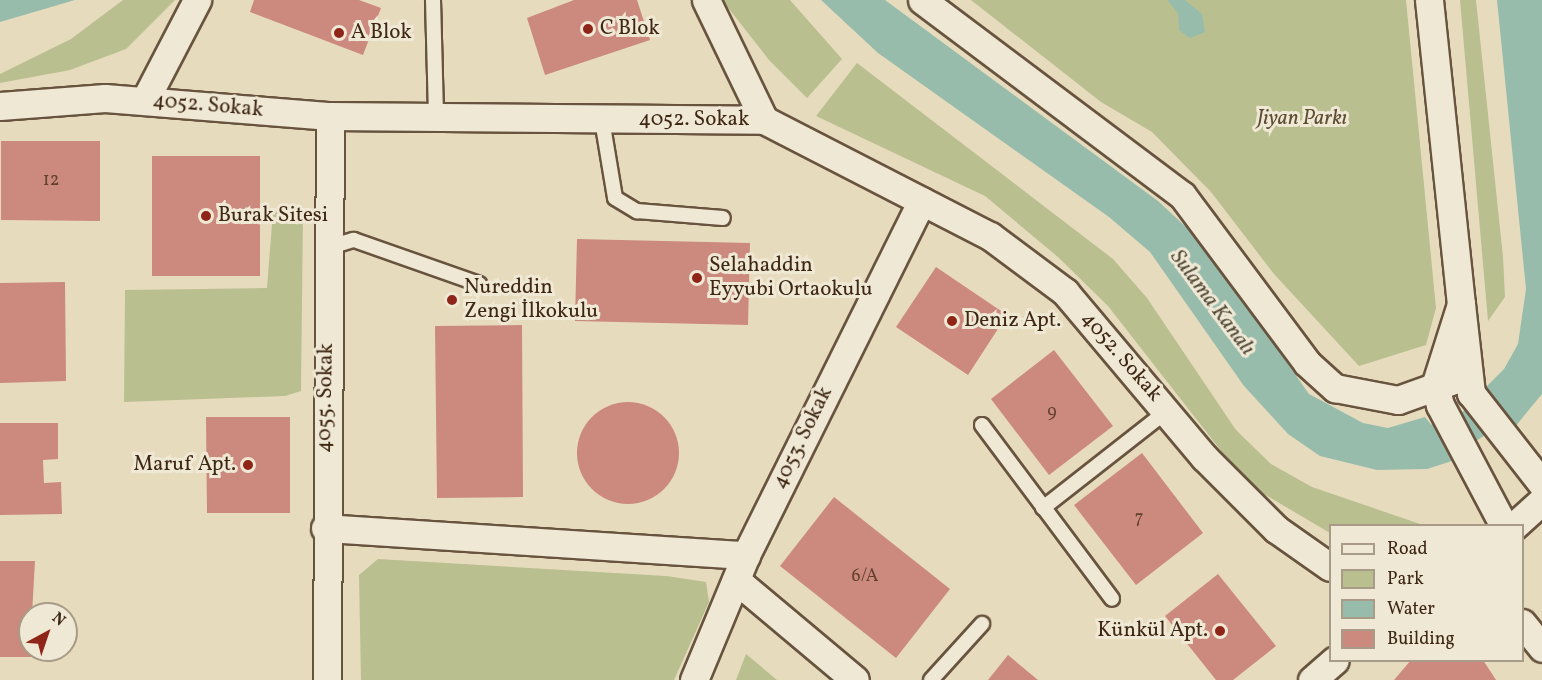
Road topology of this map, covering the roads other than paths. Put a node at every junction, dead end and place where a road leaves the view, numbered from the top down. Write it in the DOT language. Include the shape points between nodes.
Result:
graph roads {
  1 [pos="197,0"];
  2 [pos="433,0"];
  3 [pos="706,0"];
  4 [pos="922,0"];
  5 [pos="1429,0"];
  6 [pos="145,100"];
  7 [pos="0,106"];
  8 [pos="330,116"];
  9 [pos="436,118"];
  10 [pos="602,120"];
  11 [pos="764,120"];
  12 [pos="922,201"];
  13 [pos="723,218"];
  14 [pos="327,248"];
  15 [pos="479,284"];
  16 [pos="1461,304"];
  17 [pos="1435,386"];
  18 [pos="1470,388"];
  19 [pos="1168,410"];
  20 [pos="982,425"];
  21 [pos="1542,484"];
  22 [pos="1542,501"];
  23 [pos="1043,508"];
  24 [pos="1504,524"];
  25 [pos="1515,524"];
  26 [pos="325,528"];
  27 [pos="746,555"];
  28 [pos="1327,572"];
  29 [pos="736,580"];
  30 [pos="1112,598"];
  31 [pos="982,624"];
  32 [pos="1524,626"];
  33 [pos="1542,648"];
  34 [pos="1333,662"];
  35 [pos="327,680"];
  36 [pos="694,680"];
  37 [pos="855,680"];
  38 [pos="932,680"];
  39 [pos="1312,680"];
  1 -- 6 [label="street"];
  2 -- 9 [label="lane"];
  3 -- 11 [label="street"];
  4 -- 17 [label="street" via="1182,195 1307,363 1335,388 1398,400"];
  5 -- 16 [label="street"];
  6 -- 7 [label="street, 4052. Sokak"];
  6 -- 8 [label="street, 4052. Sokak"];
  8 -- 9 [label="street, 4052. Sokak"];
  8 -- 14 [label="street, 4055. Sokak"];
  9 -- 10 [label="street, 4052. Sokak"];
  10 -- 11 [label="street, 4052. Sokak"];
  10 -- 13 [label="lane" via="615,198 637,211"];
  11 -- 12 [label="street, 4052. Sokak"];
  12 -- 19 [label="street, 4052. Sokak" via="990,236 1065,292"];
  12 -- 27 [label="street, 4053. Sokak"];
  14 -- 15 [label="lane" via="354,240"];
  14 -- 26 [label="street, 4055. Sokak"];
  16 -- 17 [label="street"];
  16 -- 18 [label="street"];
  17 -- 18 [label="street"];
  17 -- 24 [label="street" via="1444,412 1472,457"];
  18 -- 21 [label="street"];
  19 -- 23 [label="lane"];
  19 -- 28 [label="street, 4052. Sokak" via="1204,457 1268,521"];
  20 -- 23 [label="lane"];
  22 -- 25 [label="street"];
  23 -- 30 [label="lane"];
  26 -- 27 [label="street"];
  26 -- 35 [label="street, 4055. Sokak"];
  27 -- 29 [label="street, 4053. Sokak"];
  29 -- 36 [label="street, 4053. Sokak"];
  29 -- 37 [label="street"];
  31 -- 38 [label="lane"];
  32 -- 33 [label="street"];
  34 -- 39 [label="street"];
}
